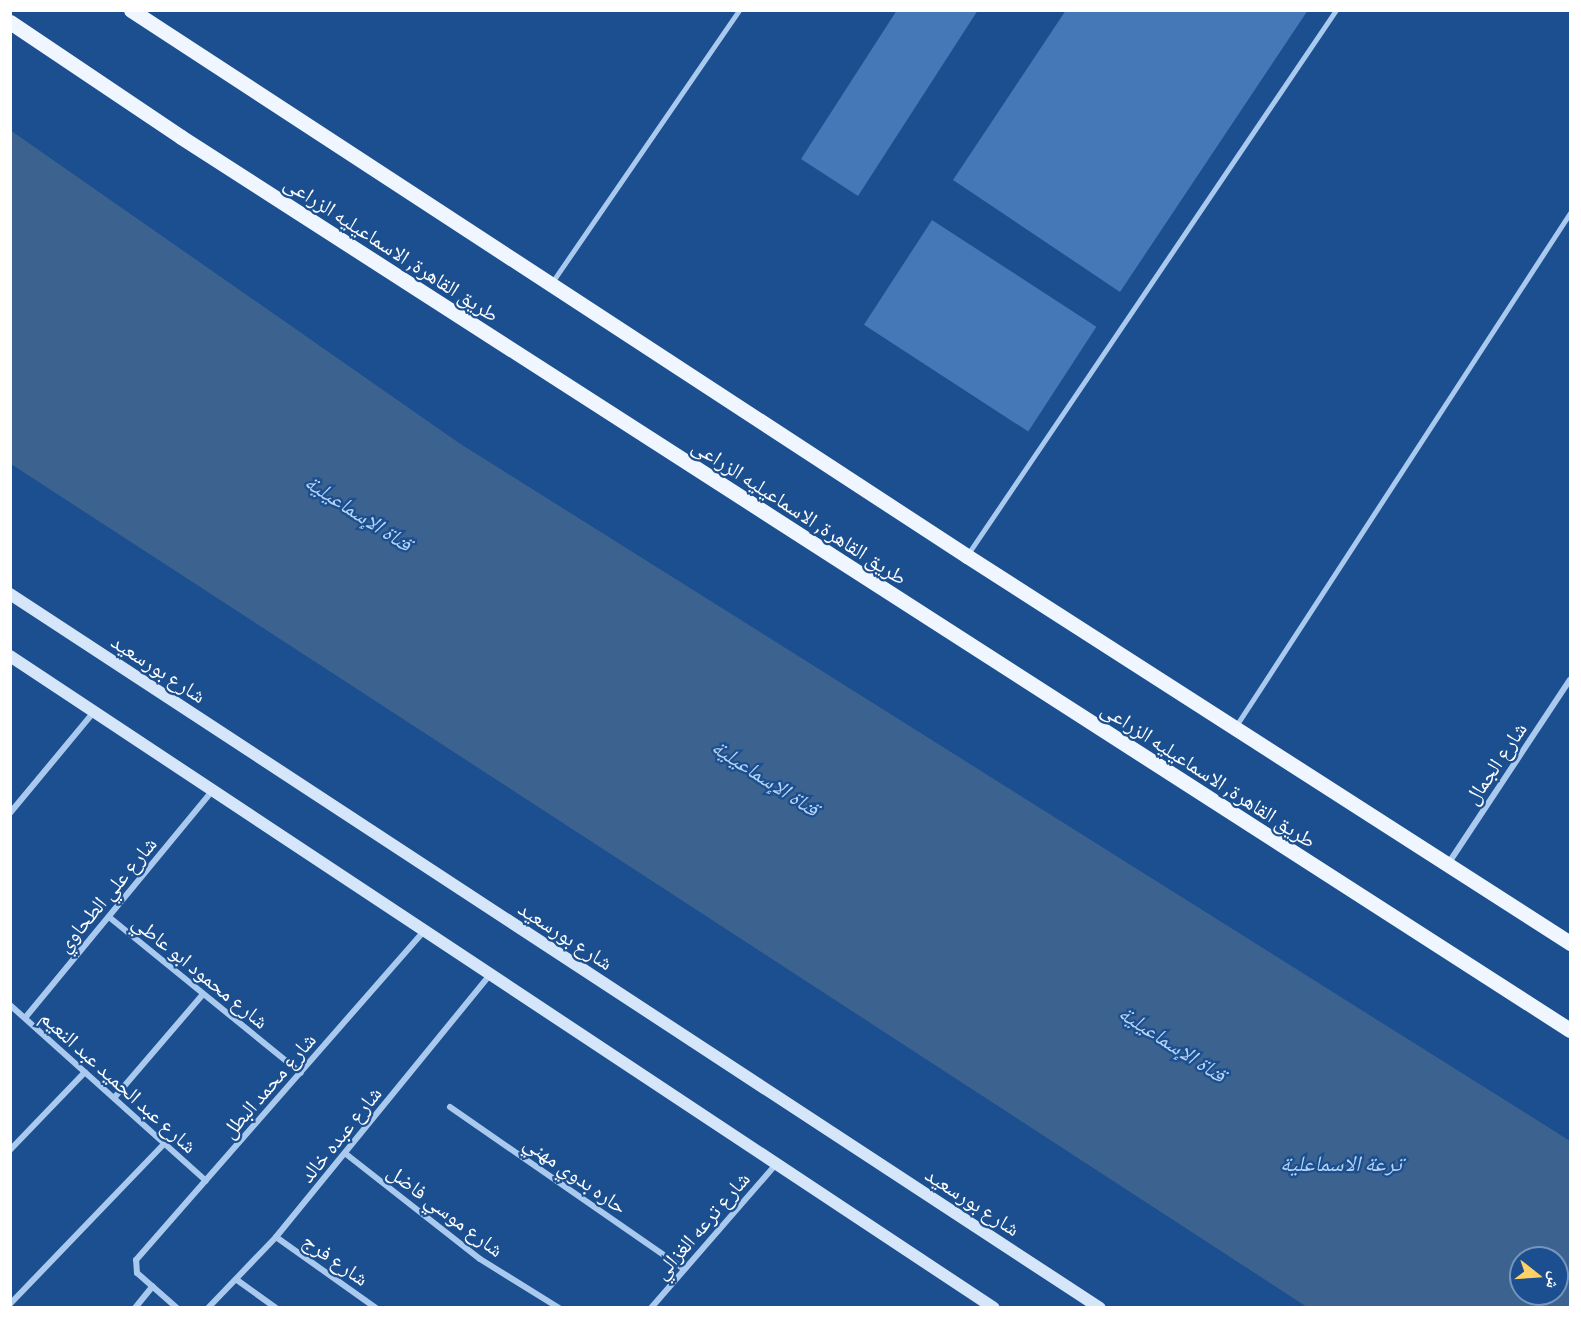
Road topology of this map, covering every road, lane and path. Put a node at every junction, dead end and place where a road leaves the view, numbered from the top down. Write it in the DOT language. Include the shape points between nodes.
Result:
graph roads {
  1 [pos="131,10"];
  2 [pos="738,10"];
  3 [pos="1335,10"];
  4 [pos="10,22"];
  5 [pos="1570,213"];
  6 [pos="550,286"];
  7 [pos="967,556"];
  8 [pos="10,594"];
  9 [pos="10,656"];
  10 [pos="1570,680"];
  11 [pos="94,711"];
  12 [pos="1234,728"];
  13 [pos="213,790"];
  14 [pos="10,813"];
  15 [pos="1448,864"];
  16 [pos="109,917"];
  17 [pos="425,931"];
  18 [pos="1570,943"];
  19 [pos="490,975"];
  20 [pos="203,994"];
  21 [pos="10,1005"];
  22 [pos="25,1018"];
  23 [pos="1570,1030"];
  24 [pos="85,1072"];
  25 [pos="301,1073"];
  26 [pos="114,1098"];
  27 [pos="450,1107"];
  28 [pos="164,1144"];
  29 [pos="10,1150"];
  30 [pos="346,1154"];
  31 [pos="776,1164"];
  32 [pos="206,1181"];
  33 [pos="276,1237"];
  34 [pos="684,1269"];
  35 [pos="237,1280"];
  36 [pos="153,1286"];
  37 [pos="10,1304"];
  38 [pos="135,1308"];
  39 [pos="177,1308"];
  40 [pos="208,1308"];
  41 [pos="276,1308"];
  42 [pos="376,1308"];
  43 [pos="559,1308"];
  44 [pos="651,1308"];
  45 [pos="994,1308"];
  46 [pos="1100,1308"];
  1 -- 6 [label="main road"];
  2 -- 6 [label="lane"];
  3 -- 7 [label="lane"];
  4 -- 23 [label="main road, طريق القاهرة, الاسماعيليه الزراعى" via="181,137"];
  5 -- 12 [label="lane"];
  6 -- 7 [label="main road"];
  7 -- 12 [label="main road"];
  8 -- 46 [label="main road, شارع بورسعيد"];
  9 -- 11 [label="main road"];
  10 -- 15 [label="street, شارع الجمال"];
  11 -- 13 [label="main road"];
  11 -- 14 [label="street"];
  12 -- 15 [label="main road"];
  13 -- 16 [label="street, شارع علي الطحاوي"];
  13 -- 17 [label="main road"];
  15 -- 18 [label="main road"];
  16 -- 20 [label="street, شارع محمود ابو عاطي"];
  16 -- 22 [label="street, شارع علي الطحاوي"];
  17 -- 19 [label="main road"];
  17 -- 25 [label="street, شارع محمد البطل"];
  19 -- 30 [label="street, شارع عبده خالد"];
  19 -- 31 [label="main road"];
  20 -- 25 [label="street, شارع محمود ابو عاطي"];
  20 -- 26 [label="street"];
  21 -- 22 [label="street, شارع عبد الحميد عبد النعيم"];
  22 -- 24 [label="street, شارع عبد الحميد عبد النعيم"];
  24 -- 26 [label="street, شارع عبد الحميد عبد النعيم"];
  24 -- 29 [label="street"];
  25 -- 32 [label="street, شارع محمد البطل"];
  26 -- 28 [label="street, شارع عبد الحميد عبد النعيم"];
  27 -- 34 [label="street, حاره بدوي مهني"];
  28 -- 32 [label="street, شارع عبد الحميد عبد النعيم"];
  28 -- 37 [label="street"];
  30 -- 33 [label="street, شارع عبده خالد"];
  30 -- 43 [label="street, شارع موسي فاضل" via="480,1259"];
  31 -- 34 [label="street, شارع ترعه الغزالي"];
  31 -- 45 [label="main road"];
  32 -- 36 [label="street, شارع محمد البطل" via="136,1260 137,1272"];
  33 -- 35 [label="street, شارع عبده خالد"];
  33 -- 42 [label="street, شارع فرج"];
  34 -- 44 [label="street, شارع ترعه الغزالي"];
  35 -- 40 [label="street, شارع عبده خالد"];
  35 -- 41 [label="street"];
  36 -- 38 [label="street"];
  36 -- 39 [label="street"];
}
